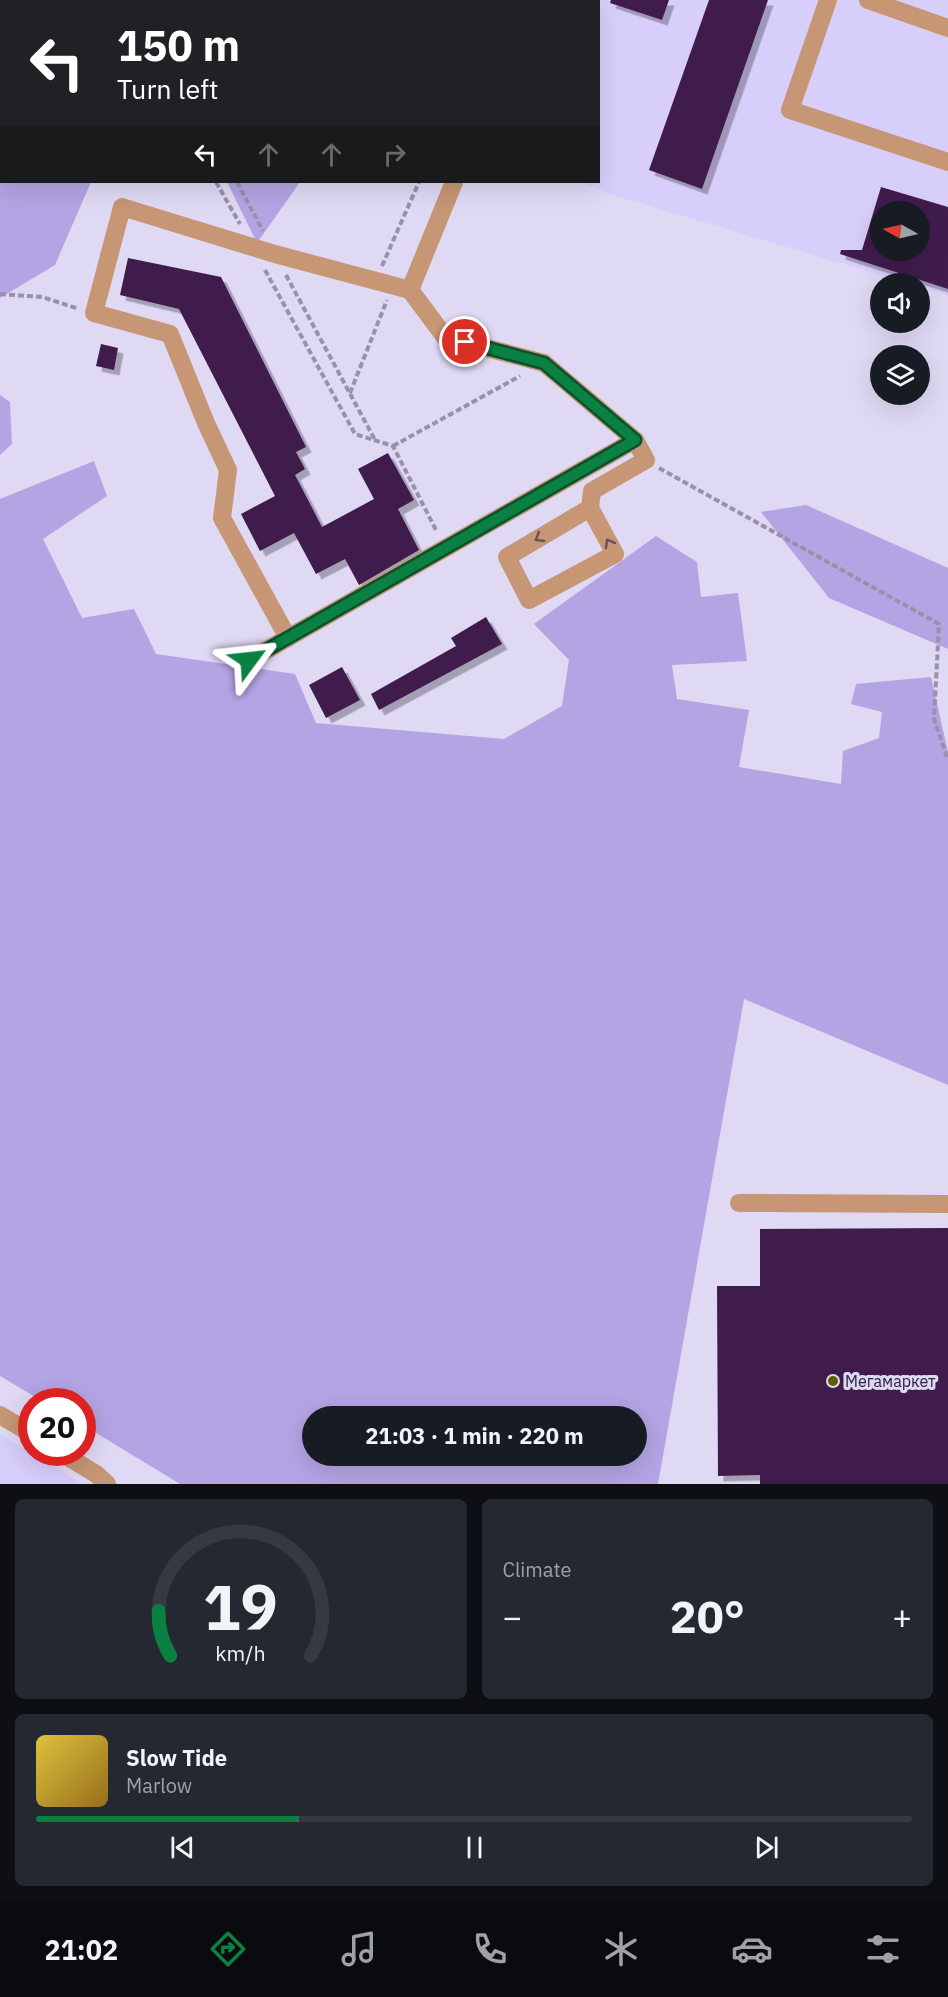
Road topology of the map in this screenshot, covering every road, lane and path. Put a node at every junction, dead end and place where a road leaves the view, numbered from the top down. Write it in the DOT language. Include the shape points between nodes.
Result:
graph roads {
  1 [pos="828,0"];
  2 [pos="868,0"];
  3 [pos="948,28"];
  4 [pos="948,162"];
  5 [pos="217,183"];
  6 [pos="238,183"];
  7 [pos="419,183"];
  8 [pos="453,183"];
  9 [pos="252,248"];
  10 [pos="275,254"];
  11 [pos="393,286"];
  12 [pos="0,294"];
  13 [pos="94,313"];
  14 [pos="544,363"];
  15 [pos="350,393"];
  16 [pos="375,440"];
  17 [pos="635,440"];
  18 [pos="393,446"];
  19 [pos="645,460"];
  20 [pos="590,508"];
  21 [pos="445,548"];
  22 [pos="288,638"];
  23 [pos="249,660"];
  24 [pos="948,760"];
  25 [pos="739,1203"];
  26 [pos="948,1204"];
  27 [pos="0,1415"];
  28 [pos="18,1426"];
  29 [pos="83,1466"];
  30 [pos="107,1484"];
  1 -- 4 [label="street" via="790,110"];
  2 -- 3 [label="street"];
  5 -- 9 [label="path"];
  6 -- 10 [label="path"];
  7 -- 11 [label="path"];
  8 -- 11 [label="street"];
  9 -- 10 [label="street"];
  9 -- 13 [label="street" via="122,207"];
  9 -- 16 [label="path" via="355,434"];
  10 -- 11 [label="street"];
  10 -- 15 [label="path"];
  11 -- 14 [label="street" via="445,337"];
  11 -- 15 [label="path"];
  12 -- 13 [label="path" via="42,297"];
  13 -- 22 [label="street" via="170,334 228,470 222,518"];
  14 -- 17 [label="street"];
  14 -- 18 [label="path"];
  15 -- 16 [label="path"];
  16 -- 18 [label="path"];
  17 -- 19 [label="street"];
  17 -- 21 [label="street"];
  18 -- 21 [label="path"];
  19 -- 20 [label="street" via="592,491"];
  19 -- 24 [label="path" via="939,624 934,719"];
  20 -- 20 [label="street, one-way" via="507,557 529,600 615,554"];
  21 -- 22 [label="street"];
  22 -- 23 [label="street"];
  25 -- 26 [label="street"];
  27 -- 28 [label="street"];
  29 -- 30 [label="street"];
}
